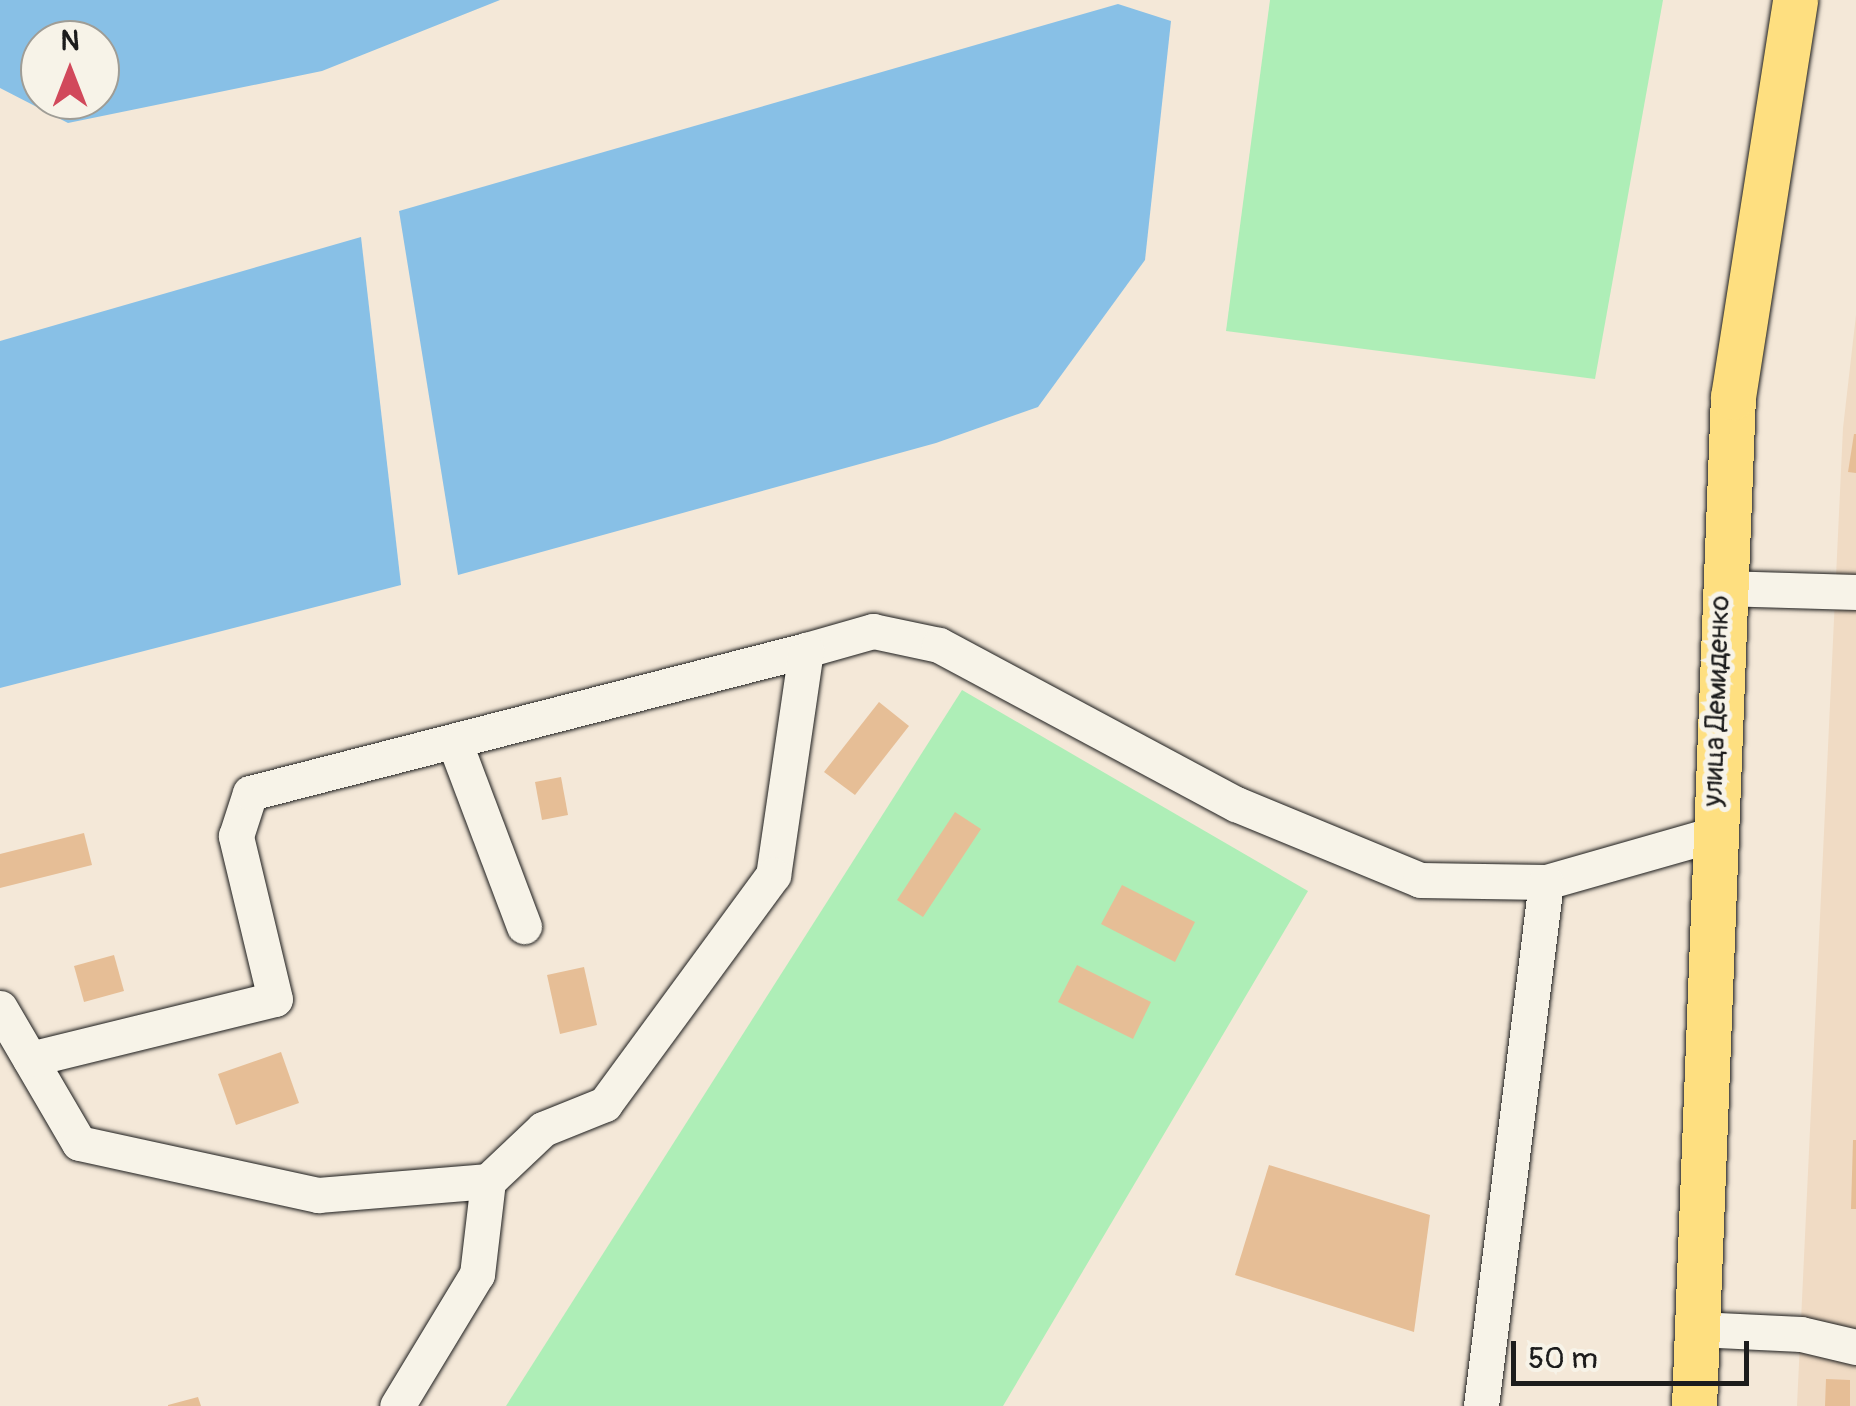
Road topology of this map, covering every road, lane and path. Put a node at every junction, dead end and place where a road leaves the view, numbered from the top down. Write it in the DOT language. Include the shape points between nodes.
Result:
graph roads {
  1 [pos="1795,0"];
  2 [pos="1721,588"];
  3 [pos="1856,592"];
  4 [pos="806,650"];
  5 [pos="454,741"];
  6 [pos="1711,836"];
  7 [pos="1546,882"];
  8 [pos="524,926"];
  9 [pos="0,1008"];
  10 [pos="30,1059"];
  11 [pos="488,1181"];
  12 [pos="1697,1329"];
  13 [pos="1856,1346"];
  14 [pos="397,1406"];
  15 [pos="1481,1406"];
  16 [pos="1694,1406"];
  1 -- 2 [label="main road, улица Демиденко" via="1733,397"];
  2 -- 3 [label="lane"];
  2 -- 6 [label="main road, улица Демиденко"];
  4 -- 5 [label="lane"];
  4 -- 7 [label="lane" via="874,631 940,646 1236,804 1420,880"];
  4 -- 11 [label="lane" via="773,874 605,1104 542,1129"];
  5 -- 8 [label="lane"];
  5 -- 10 [label="lane" via="250,793 236,836 275,999"];
  6 -- 7 [label="lane"];
  6 -- 12 [label="main road, улица Демиденко"];
  7 -- 15 [label="lane"];
  9 -- 10 [label="lane"];
  10 -- 11 [label="lane" via="79,1143 318,1195"];
  11 -- 14 [label="lane" via="476,1274"];
  12 -- 13 [label="lane" via="1802,1334"];
  12 -- 16 [label="main road, улица Демиденко"];
}
